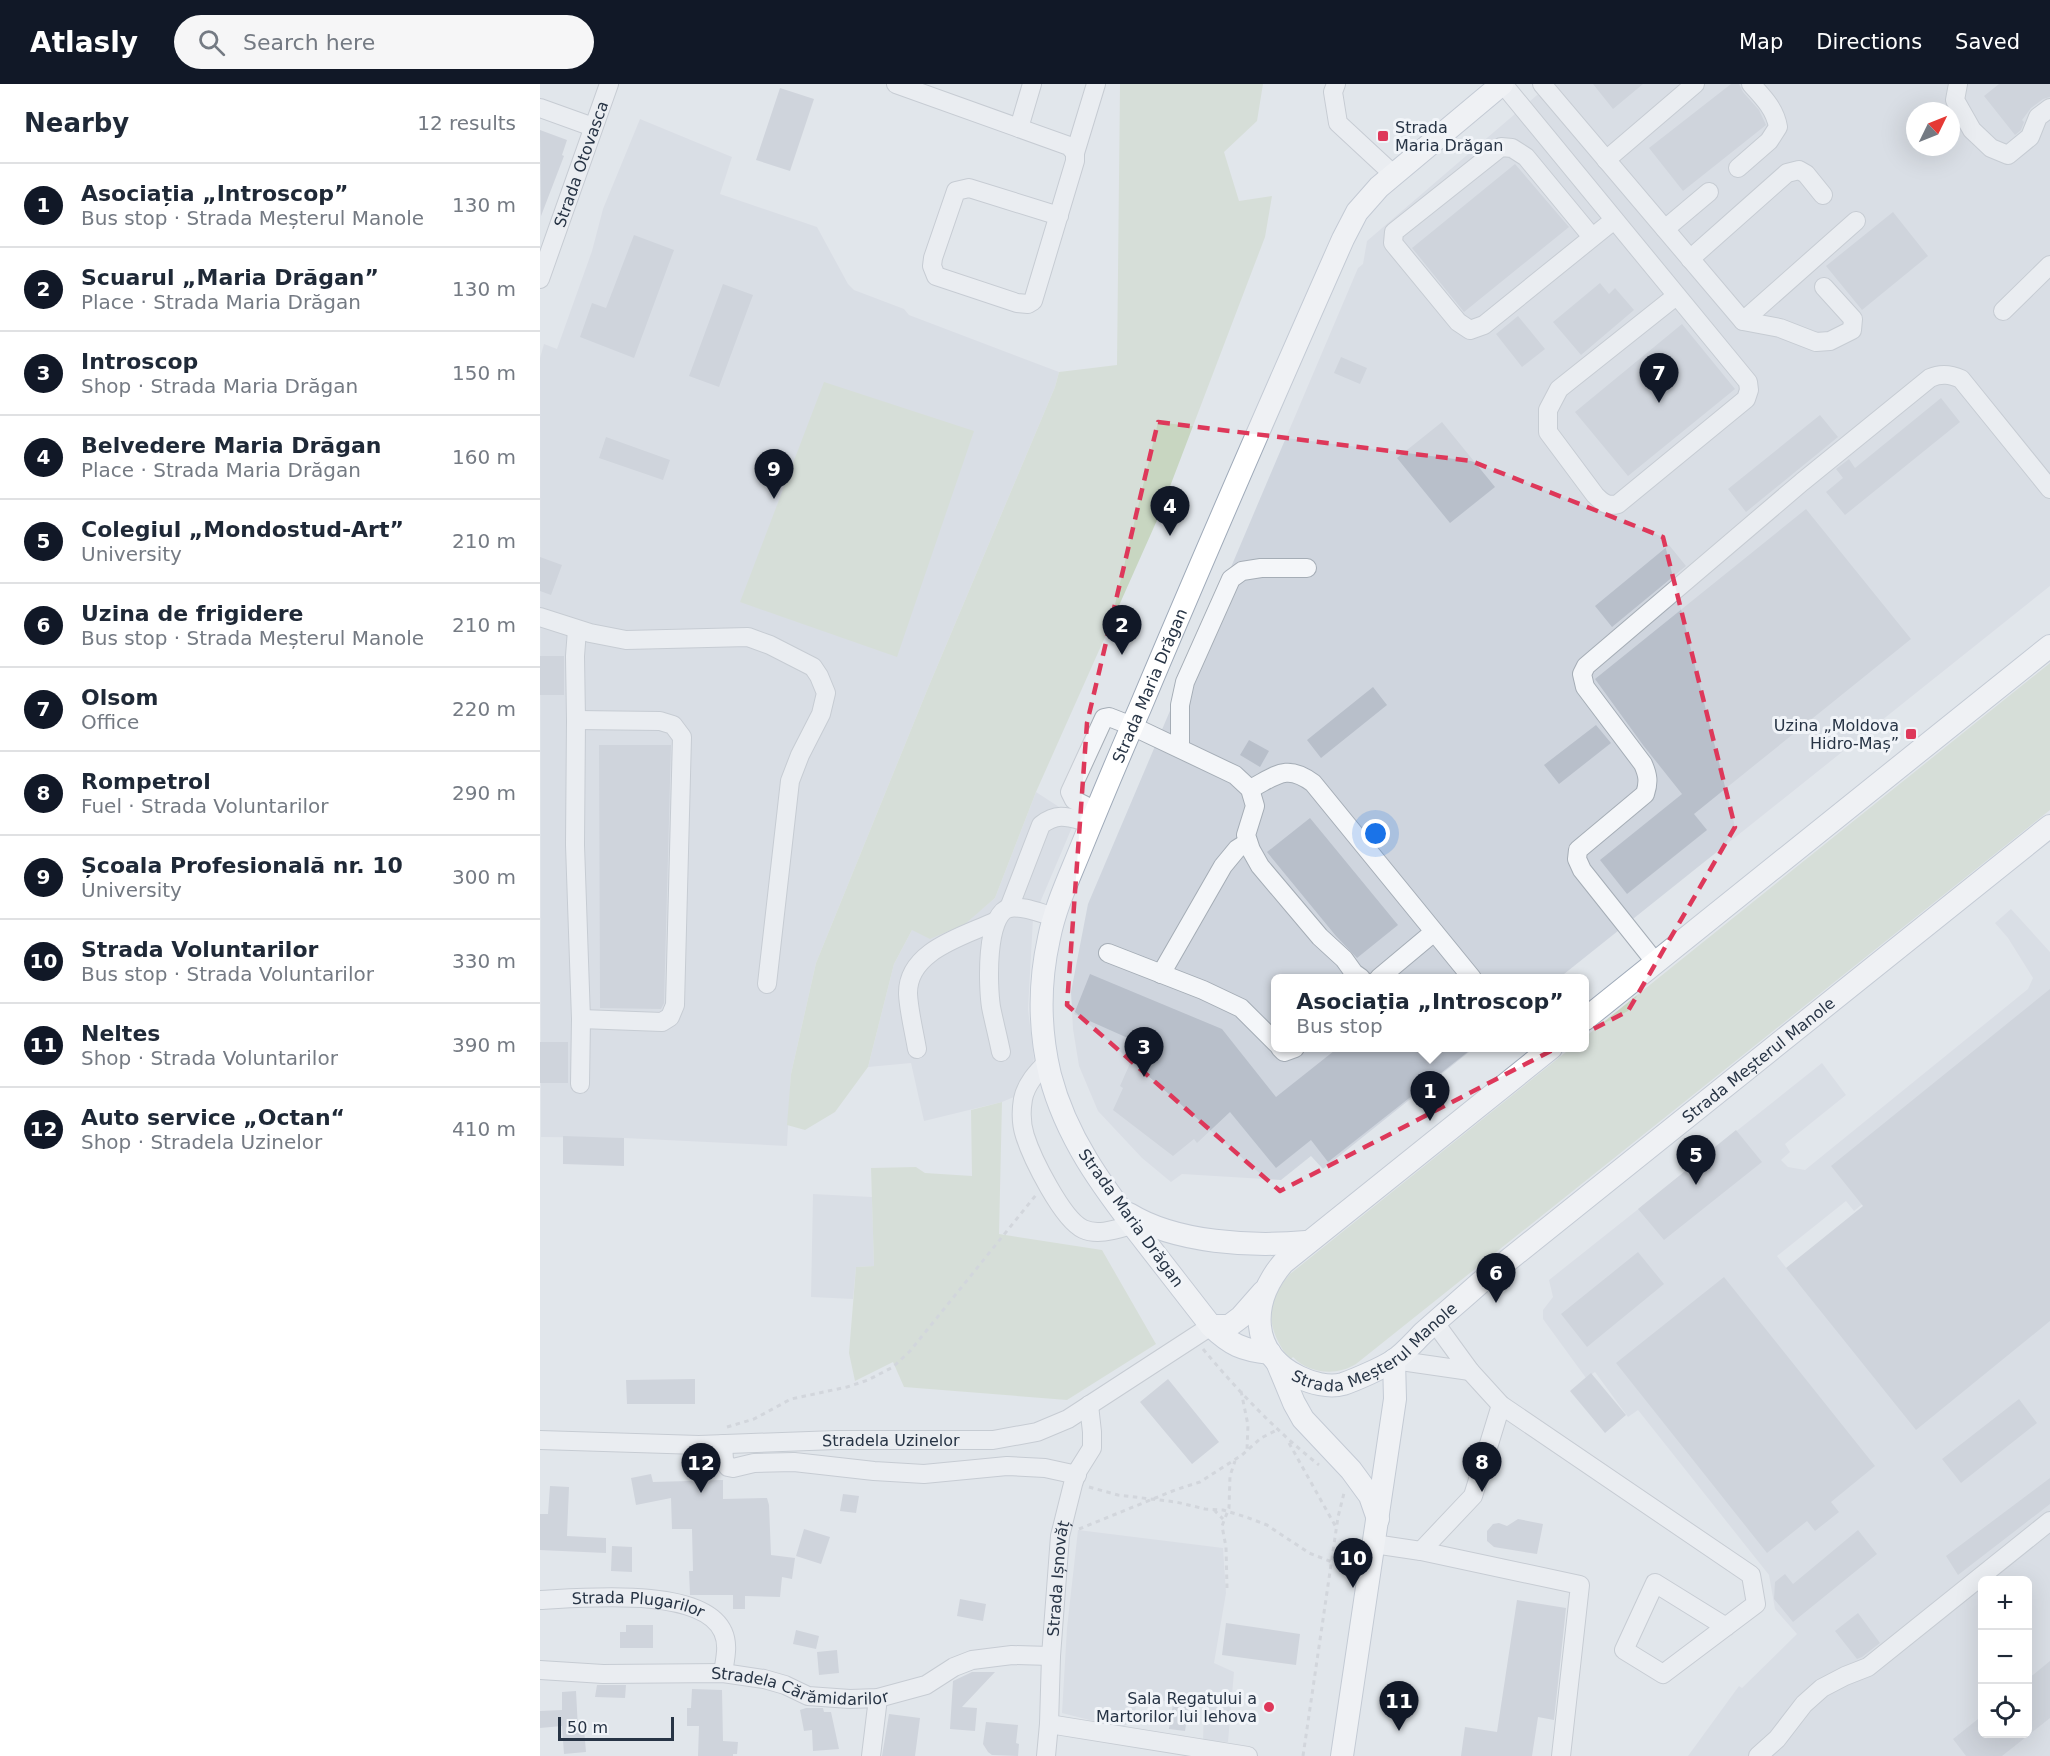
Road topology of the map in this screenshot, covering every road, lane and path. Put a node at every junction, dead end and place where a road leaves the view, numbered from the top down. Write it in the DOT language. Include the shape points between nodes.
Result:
graph roads {
  1 [pos="609,84"];
  2 [pos="896,84"];
  3 [pos="1032,84"];
  4 [pos="1096,84"];
  5 [pos="1336,84"];
  6 [pos="1503,84"];
  7 [pos="1542,84"];
  8 [pos="1695,84"];
  9 [pos="1751,84"];
  10 [pos="1958,84"];
  11 [pos="914,87"];
  12 [pos="540,108"];
  13 [pos="2050,108"];
  14 [pos="593,127"];
  15 [pos="1019,128"];
  16 [pos="1075,153"];
  17 [pos="1606,160"];
  18 [pos="1738,168"];
  19 [pos="1394,175"];
  20 [pos="1709,192"];
  21 [pos="1823,195"];
  22 [pos="1059,216"];
  23 [pos="1614,220"];
  24 [pos="1856,221"];
  25 [pos="1665,229"];
  26 [pos="1592,237"];
  27 [pos="1690,259"];
  28 [pos="2050,265"];
  29 [pos="540,279"];
  30 [pos="1824,287"];
  31 [pos="1676,296"];
  32 [pos="2003,311"];
  33 [pos="1743,321"];
  34 [pos="2050,489"];
  35 [pos="1307,568"];
  36 [pos="540,617"];
  37 [pos="577,630"];
  38 [pos="2050,646"];
  39 [pos="576,720"];
  40 [pos="1132,726"];
  41 [pos="1180,748"];
  42 [pos="1250,789"];
  43 [pos="1094,817"];
  44 [pos="2050,826"];
  45 [pos="1248,842"];
  46 [pos="1003,915"];
  47 [pos="1054,917"];
  48 [pos="1434,932"];
  49 [pos="1108,952"];
  50 [pos="1656,963"];
  51 [pos="1161,974"];
  52 [pos="1355,974"];
  53 [pos="1384,974"];
  54 [pos="1469,974"];
  55 [pos="767,984"];
  56 [pos="1589,1016"];
  57 [pos="581,1019"];
  58 [pos="1271,1039"];
  59 [pos="917,1049"];
  60 [pos="1001,1052"];
  61 [pos="1537,1052"];
  62 [pos="1048,1061"];
  63 [pos="580,1084"];
  64 [pos="1047,1182"];
  65 [pos="1126,1216"];
  66 [pos="1306,1242"];
  67 [pos="1264,1291"];
  68 [pos="1435,1323"];
  69 [pos="1205,1334"];
  70 [pos="1273,1358"];
  71 [pos="1394,1360"];
  72 [pos="1470,1371"];
  73 [pos="1241,1390"];
  74 [pos="1089,1406"];
  75 [pos="1501,1406"];
  76 [pos="754,1419"];
  77 [pos="1278,1430"];
  78 [pos="1287,1439"];
  79 [pos="540,1440"];
  80 [pos="723,1444"];
  81 [pos="1246,1451"];
  82 [pos="1236,1460"];
  83 [pos="1320,1466"];
  84 [pos="1075,1479"];
  85 [pos="1344,1488"];
  86 [pos="1154,1499"];
  87 [pos="1214,1510"];
  88 [pos="1227,1511"];
  89 [pos="1223,1519"];
  90 [pos="1378,1520"];
  91 [pos="2050,1521"];
  92 [pos="1337,1529"];
  93 [pos="1060,1536"];
  94 [pos="1374,1544"];
  95 [pos="1421,1551"];
  96 [pos="1332,1562"];
  97 [pos="1227,1588"];
  98 [pos="540,1600"];
  99 [pos="1726,1627"];
  100 [pos="1052,1656"];
  101 [pos="540,1671"];
  102 [pos="723,1673"];
  103 [pos="878,1698"];
  104 [pos="1049,1724"];
  105 [pos="1217,1754"];
  106 [pos="870,1756"];
  107 [pos="1046,1756"];
  108 [pos="1248,1756"];
  109 [pos="1303,1756"];
  110 [pos="1342,1756"];
  111 [pos="1561,1756"];
  112 [pos="1758,1756"];
  1 -- 14 [label="street, Strada Otovasca"];
  2 -- 11 [label="street"];
  3 -- 15 [label="street"];
  4 -- 16 [label="street"];
  5 -- 19 [label="street" via="1333,92 1338,123"];
  6 -- 19 [label="main road, Strada Maria Drăgan"];
  6 -- 23 [label="street"];
  7 -- 17 [label="street"];
  8 -- 17 [label="street"];
  9 -- 18 [label="street" via="1769,104 1778,127 1769,141"];
  10 -- 13 [label="street" via="1956,100 1972,130 1991,148 2008,155 2030,137 2038,117"];
  11 -- 15 [label="street"];
  12 -- 14 [label="street"];
  14 -- 29 [label="street, Strada Otovasca"];
  15 -- 16 [label="street" via="1069,146"];
  16 -- 22 [label="street"];
  17 -- 25 [label="street"];
  19 -- 40 [label="main road, Strada Maria Drăgan" via="1357,212 1343,239"];
  20 -- 25 [label="street"];
  21 -- 27 [label="street" via="1806,174 1799,170 1787,173"];
  22 -- 22 [label="street" via="1033,301 1028,304 936,276 933,258 956,191 969,188"];
  23 -- 26 [label="street"];
  23 -- 31 [label="street"];
  24 -- 33 [label="street"];
  25 -- 27 [label="street"];
  26 -- 26 [label="street" via="1484,325 1470,330 1458,322 1393,243 1395,232 1501,147 1512,148 1526,157"];
  27 -- 33 [label="street"];
  28 -- 32 [label="street"];
  30 -- 33 [label="street" via="1853,319 1852,330 1830,341 1816,342 1780,328"];
  31 -- 31 [label="street" via="1560,389 1548,410 1548,432 1595,495 1611,506 1746,399 1749,390 1748,382"];
  34 -- 50 [label="street" via="1961,379 1938,374 1802,482 1586,666 1582,674 1585,687 1643,764 1648,784 1645,794 1578,850 1577,859"];
  35 -- 41 [label="street" via="1261,568 1242,571 1231,579 1185,682 1180,705"];
  36 -- 37 [label="street"];
  37 -- 39 [label="street"];
  37 -- 55 [label="street" via="626,640 748,637 813,667 819,676 826,693 821,714 790,781"];
  38 -- 50 [label="main road"];
  39 -- 57 [label="street" via="575,845"];
  39 -- 57 [label="street" via="660,721 673,725 682,737 675,1005 670,1017 662,1022"];
  40 -- 41 [label="street"];
  40 -- 43 [label="main road, Strada Maria Drăgan"];
  40 -- 43 [label="street" via="1109,717 1101,720 1070,792"];
  41 -- 42 [label="street" via="1236,775"];
  42 -- 45 [label="street" via="1255,806 1246,835"];
  42 -- 48 [label="street" via="1284,771 1301,774 1313,783"];
  43 -- 46 [label="street" via="1061,815 1041,825"];
  43 -- 47 [label="main road, Strada Maria Drăgan"];
  44 -- 68 [label="main road, Strada Meșterul Manole"];
  45 -- 51 [label="street" via="1223,866"];
  45 -- 52 [label="street" via="1260,866"];
  46 -- 47 [label="street" via="1020,908"];
  46 -- 59 [label="street" via="931,951 919,963 910,978 908,993"];
  46 -- 60 [label="street" via="992,932 989,973"];
  47 -- 62 [label="main road, Strada Maria Drăgan" via="1042,987 1041,1014"];
  48 -- 53 [label="street"];
  48 -- 54 [label="street"];
  49 -- 51 [label="street"];
  50 -- 56 [label="main road"];
  51 -- 58 [label="street" via="1241,1008"];
  57 -- 63 [label="street"];
  61 -- 66 [label="main road, Strada Meșterul Manole"];
  62 -- 64 [label="street" via="1023,1096 1021,1113 1024,1134"];
  62 -- 65 [label="main road, Strada Maria Drăgan" via="1059,1106 1074,1140"];
  64 -- 65 [label="street" via="1082,1229 1114,1230"];
  64 -- 76 [label="path" via="893,1367 847,1388 791,1399"];
  65 -- 66 [label="main road" via="1190,1236 1257,1244"];
  65 -- 69 [label="main road, Strada Maria Drăgan"];
  66 -- 67 [label="main road, Strada Meșterul Manole" via="1282,1263"];
  67 -- 69 [label="main road" via="1229,1326"];
  67 -- 70 [label="main road, Strada Meșterul Manole" via="1260,1333"];
  68 -- 71 [label="main road, Strada Meșterul Manole"];
  68 -- 72 [label="street"];
  69 -- 70 [label="main road, Strada Maria Drăgan"];
  69 -- 73 [label="path"];
  69 -- 74 [label="street, Stradela Uzinelor"];
  70 -- 71 [label="main road, Strada Meșterul Manole" via="1312,1383 1342,1384"];
  70 -- 90 [label="main road" via="1303,1419 1351,1470 1370,1496"];
  71 -- 72 [label="street"];
  71 -- 90 [label="main road" via="1395,1399"];
  72 -- 75 [label="street"];
  73 -- 77 [label="path"];
  73 -- 81 [label="path" via="1248,1425"];
  74 -- 80 [label="street, Stradela Uzinelor" via="1037,1432 993,1440"];
  74 -- 84 [label="street, Strada Ișnovăț" via="1092,1448"];
  75 -- 95 [label="street" via="1473,1496"];
  75 -- 99 [label="street" via="1751,1575 1756,1604"];
  77 -- 78 [label="path"];
  77 -- 81 [label="path"];
  78 -- 83 [label="path"];
  78 -- 92 [label="path"];
  79 -- 80 [label="street, Stradela Uzinelor"];
  80 -- 84 [label="street" via="723,1460 733,1468 794,1462 924,1474 1007,1466 1045,1468"];
  81 -- 82 [label="path"];
  82 -- 86 [label="path" via="1200,1482"];
  82 -- 88 [label="path" via="1230,1476"];
  84 -- 86 [label="path" via="1118,1495"];
  84 -- 93 [label="street, Strada Ișnovăț"];
  85 -- 92 [label="path"];
  86 -- 87 [label="path"];
  86 -- 93 [label="path"];
  87 -- 88 [label="path"];
  87 -- 89 [label="path"];
  88 -- 89 [label="path"];
  88 -- 96 [label="path" via="1267,1525 1309,1554"];
  89 -- 97 [label="path"];
  90 -- 94 [label="main road"];
  91 -- 112 [label="street" via="1868,1667 1822,1688"];
  92 -- 96 [label="path"];
  93 -- 100 [label="street, Strada Ișnovăț"];
  94 -- 95 [label="street"];
  94 -- 110 [label="main road"];
  95 -- 111 [label="street" via="1580,1586"];
  96 -- 109 [label="path"];
  98 -- 102 [label="street, Strada Plugarilor" via="633,1597 700,1611 713,1618 722,1630 726,1643"];
  99 -- 99 [label="street" via="1663,1674 1624,1650 1655,1583"];
  100 -- 103 [label="street, Stradela Cărămidarilor" via="972,1660 926,1685"];
  100 -- 104 [label="street, Strada Ișnovăț"];
  101 -- 102 [label="street, Stradela Cărămidarilor"];
  102 -- 103 [label="street, Stradela Cărămidarilor" via="764,1679 808,1696"];
  103 -- 106 [label="street"];
  104 -- 105 [label="street"];
  104 -- 107 [label="street, Strada Ișnovăț"];
  105 -- 108 [label="street"];
}
